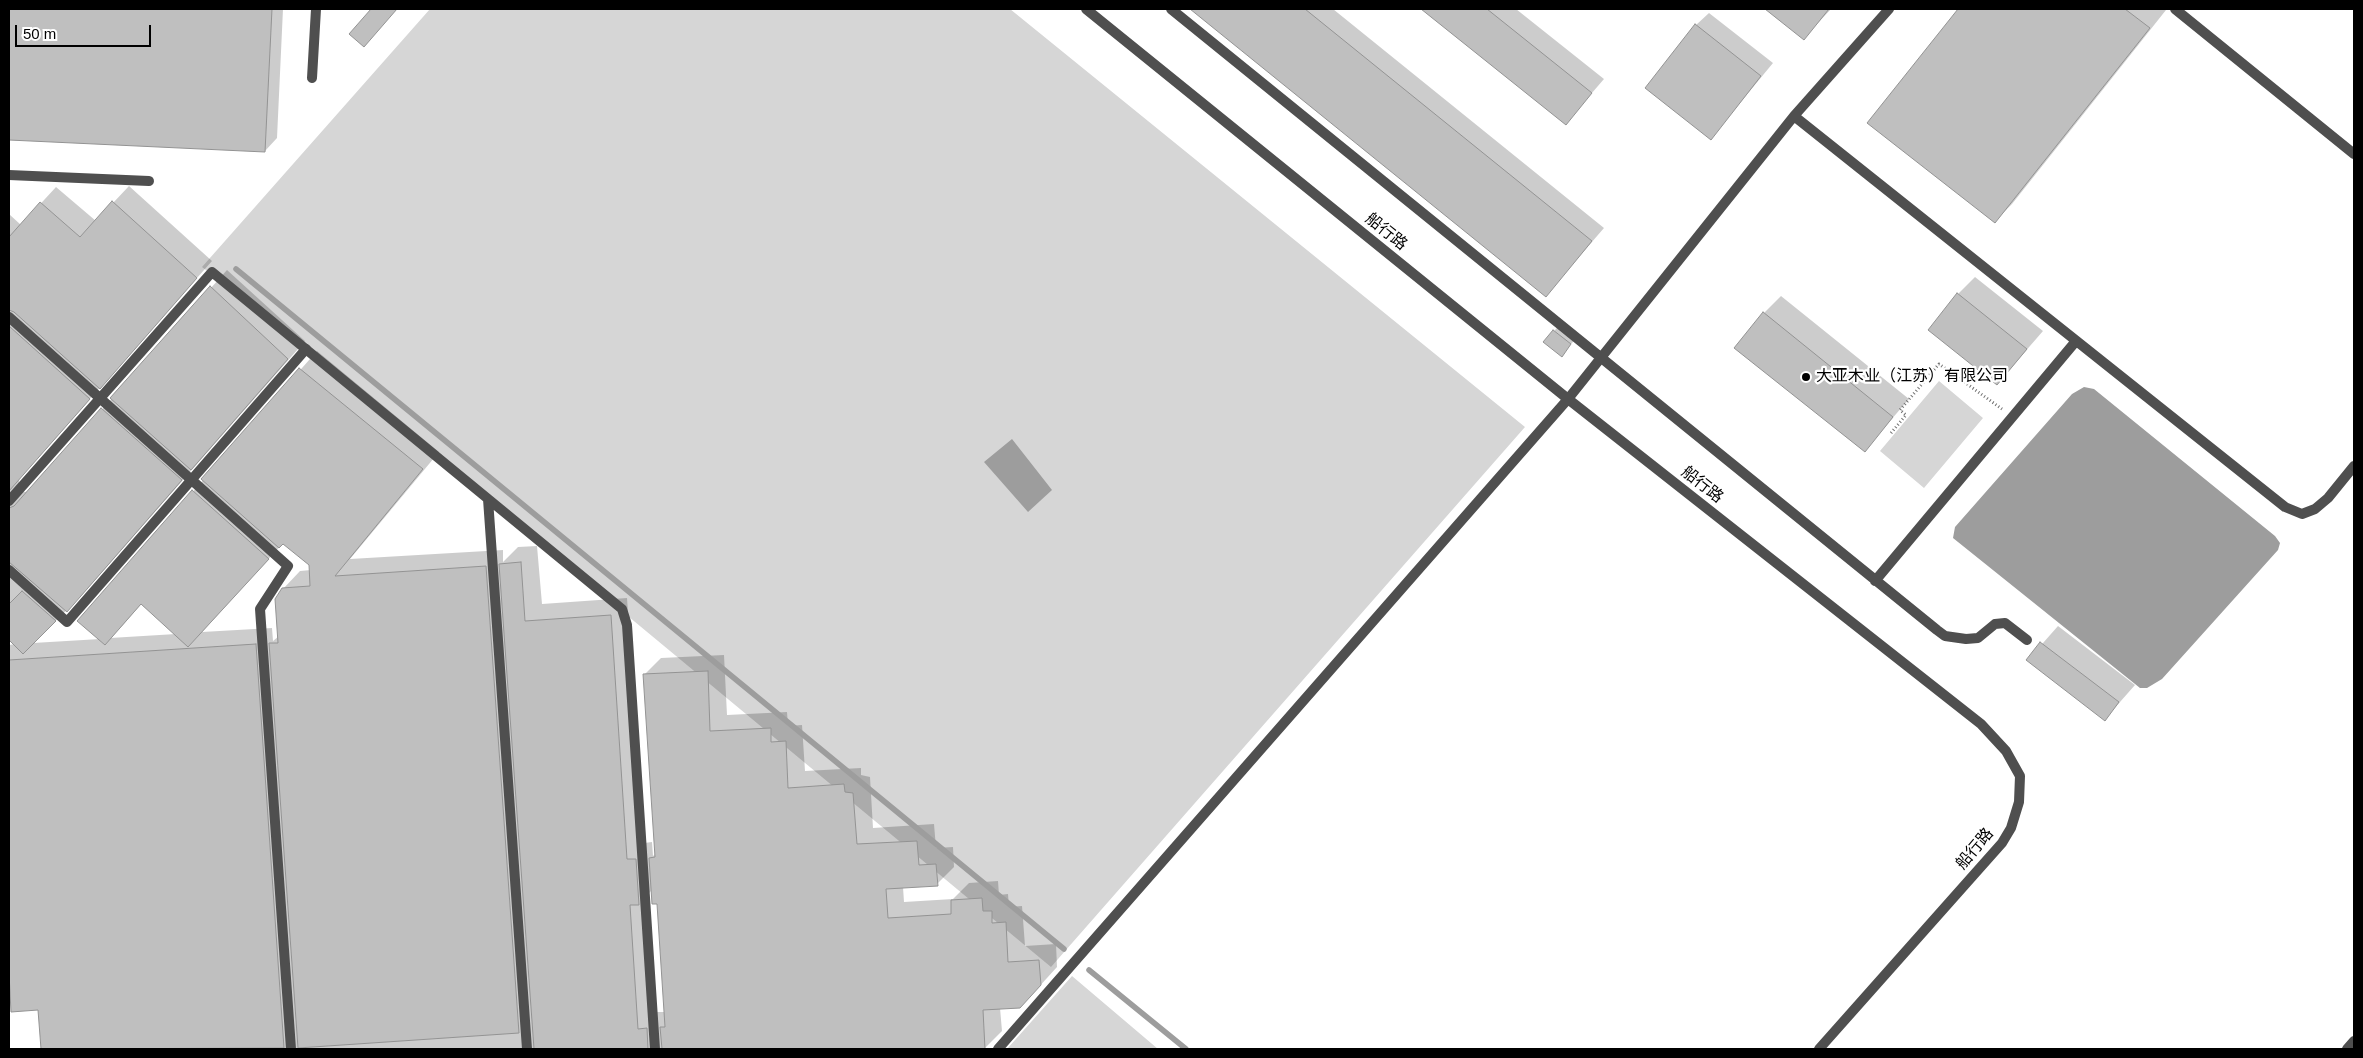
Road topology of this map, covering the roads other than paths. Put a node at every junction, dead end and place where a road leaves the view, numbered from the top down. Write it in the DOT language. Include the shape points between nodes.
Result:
graph roads {
  1 [pos="316,9"];
  2 [pos="1086,9"];
  3 [pos="1171,9"];
  4 [pos="1889,9"];
  5 [pos="2175,9"];
  6 [pos="312,78"];
  7 [pos="1794,116"];
  8 [pos="2354,154"];
  9 [pos="9,175"];
  10 [pos="149,181"];
  11 [pos="9,317"];
  12 [pos="2076,340"];
  13 [pos="306,349"];
  14 [pos="1600,358"];
  15 [pos="100,398"];
  16 [pos="1568,398"];
  17 [pos="2354,466"];
  18 [pos="192,481"];
  19 [pos="488,499"];
  20 [pos="9,501"];
  21 [pos="9,570"];
  22 [pos="1874,581"];
  23 [pos="2027,640"];
  24 [pos="2354,1041"];
  25 [pos="291,1049"];
  26 [pos="527,1049"];
  27 [pos="655,1049"];
  28 [pos="998,1049"];
  29 [pos="1819,1049"];
  30 [pos="2346,1049"];
  1 -- 6 [label="street"];
  2 -- 16 [label="street, 船行路"];
  3 -- 14 [label="street"];
  4 -- 7 [label="street"];
  5 -- 8 [label="street"];
  7 -- 12 [label="street"];
  7 -- 14 [label="street"];
  9 -- 10 [label="street"];
  11 -- 15 [label="street"];
  12 -- 17 [label="street" via="2285,507 2302,514 2315,508 2328,498"];
  12 -- 22 [label="street"];
  13 -- 15 [label="street" via="212,272"];
  13 -- 18 [label="street"];
  13 -- 19 [label="street"];
  14 -- 16 [label="street"];
  14 -- 22 [label="street"];
  15 -- 18 [label="street"];
  15 -- 20 [label="street"];
  16 -- 28 [label="street"];
  16 -- 29 [label="street, 船行路" via="1981,724 2006,751 2020,776 2020,802 2002,843"];
  18 -- 21 [label="street" via="67,622"];
  18 -- 25 [label="street" via="288,566 260,608"];
  19 -- 26 [label="street"];
  19 -- 27 [label="street" via="622,609 627,624"];
  22 -- 23 [label="street" via="1945,636 1978,638 2000,622"];
  24 -- 30 [label="street"];
}
